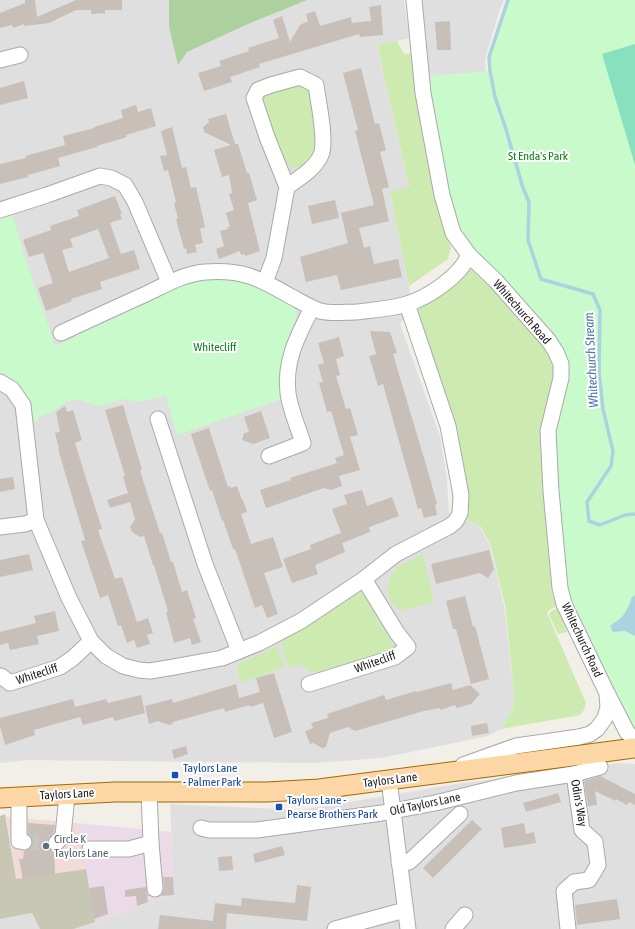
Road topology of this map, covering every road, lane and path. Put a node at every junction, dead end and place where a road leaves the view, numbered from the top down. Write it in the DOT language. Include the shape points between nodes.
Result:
graph roads {
  1 [pos="414,0"];
  2 [pos="20,55"];
  3 [pos="0,60"];
  4 [pos="287,187"];
  5 [pos="0,210"];
  6 [pos="469,255"];
  7 [pos="169,282"];
  8 [pos="265,282"];
  9 [pos="407,304"];
  10 [pos="312,308"];
  11 [pos="61,333"];
  12 [pos="0,382"];
  13 [pos="158,419"];
  14 [pos="268,456"];
  15 [pos="36,520"];
  16 [pos="0,527"];
  17 [pos="364,579"];
  18 [pos="91,641"];
  19 [pos="239,651"];
  20 [pos="1,676"];
  21 [pos="309,684"];
  22 [pos="607,693"];
  23 [pos="635,740"];
  24 [pos="635,748"];
  25 [pos="600,767"];
  26 [pos="442,773"];
  27 [pos="574,774"];
  28 [pos="389,780"];
  29 [pos="149,791"];
  30 [pos="67,795"];
  31 [pos="19,797"];
  32 [pos="0,798"];
  33 [pos="392,811"];
  34 [pos="460,814"];
  35 [pos="201,828"];
  36 [pos="24,842"];
  37 [pos="56,843"];
  38 [pos="151,843"];
  39 [pos="90,850"];
  40 [pos="398,862"];
  41 [pos="156,889"];
  42 [pos="405,910"];
  43 [pos="465,915"];
  44 [pos="335,929"];
  45 [pos="408,929"];
  46 [pos="453,929"];
  47 [pos="568,929"];
  1 -- 6 [label="street, Whitechurch Road" via="423,93 442,195 453,233"];
  2 -- 3 [label="street"];
  4 -- 4 [label="street" via="254,98 258,90 300,77 316,85 322,135 321,155 311,169"];
  4 -- 8 [label="street" via="274,258"];
  5 -- 7 [label="street" via="100,176 111,178 125,185 135,202"];
  6 -- 9 [label="street" via="459,272 448,281"];
  6 -- 22 [label="street, Whitechurch Road" via="496,281 549,341 560,364 560,378 548,431 560,588 564,604"];
  7 -- 8 [label="street" via="189,275 236,272 251,275"];
  7 -- 11 [label="street"];
  8 -- 10 [label="street"];
  9 -- 10 [label="street" via="376,310 344,312"];
  9 -- 17 [label="street" via="448,426 461,496 460,513 450,526 396,554"];
  10 -- 14 [label="street" via="290,355 288,378 288,394 303,443"];
  12 -- 15 [label="street" via="12,389 23,405"];
  13 -- 19 [label="street" via="205,564"];
  15 -- 16 [label="street"];
  15 -- 18 [label="street" via="69,598"];
  17 -- 19 [label="street" via="301,621"];
  17 -- 21 [label="street, Whitecliff" via="408,647 395,657"];
  18 -- 19 [label="street" via="106,656 124,666 139,670 181,666 222,658"];
  18 -- 20 [label="street, Whitecliff" via="60,667 10,683"];
  22 -- 23 [label="street, Whitechurch Road" via="627,732"];
  22 -- 26 [label="street" via="608,706 605,718 590,734 516,746"];
  24 -- 26 [label="main road, Taylors Lane"];
  25 -- 27 [label="street, Old Taylors Lane"];
  26 -- 28 [label="main road, Taylors Lane"];
  27 -- 33 [label="street, Old Taylors Lane" via="516,783"];
  27 -- 47 [label="street, Odin's Way" via="582,830 595,842 598,865 589,880 574,882 564,891"];
  28 -- 29 [label="main road, Taylors Lane" via="266,792"];
  28 -- 33 [label="street"];
  29 -- 30 [label="main road, Taylors Lane"];
  29 -- 38 [label="street"];
  30 -- 31 [label="main road, Taylors Lane"];
  30 -- 37 [label="street" via="63,836"];
  31 -- 32 [label="main road, Taylors Lane"];
  31 -- 36 [label="street" via="19,841"];
  33 -- 35 [label="street, Old Taylors Lane" via="257,830"];
  33 -- 40 [label="street"];
  34 -- 40 [label="street" via="409,862"];
  38 -- 39 [label="street" via="130,849"];
  38 -- 41 [label="street"];
  40 -- 42 [label="street"];
  42 -- 44 [label="street"];
  42 -- 45 [label="street"];
  43 -- 46 [label="street"];
}
